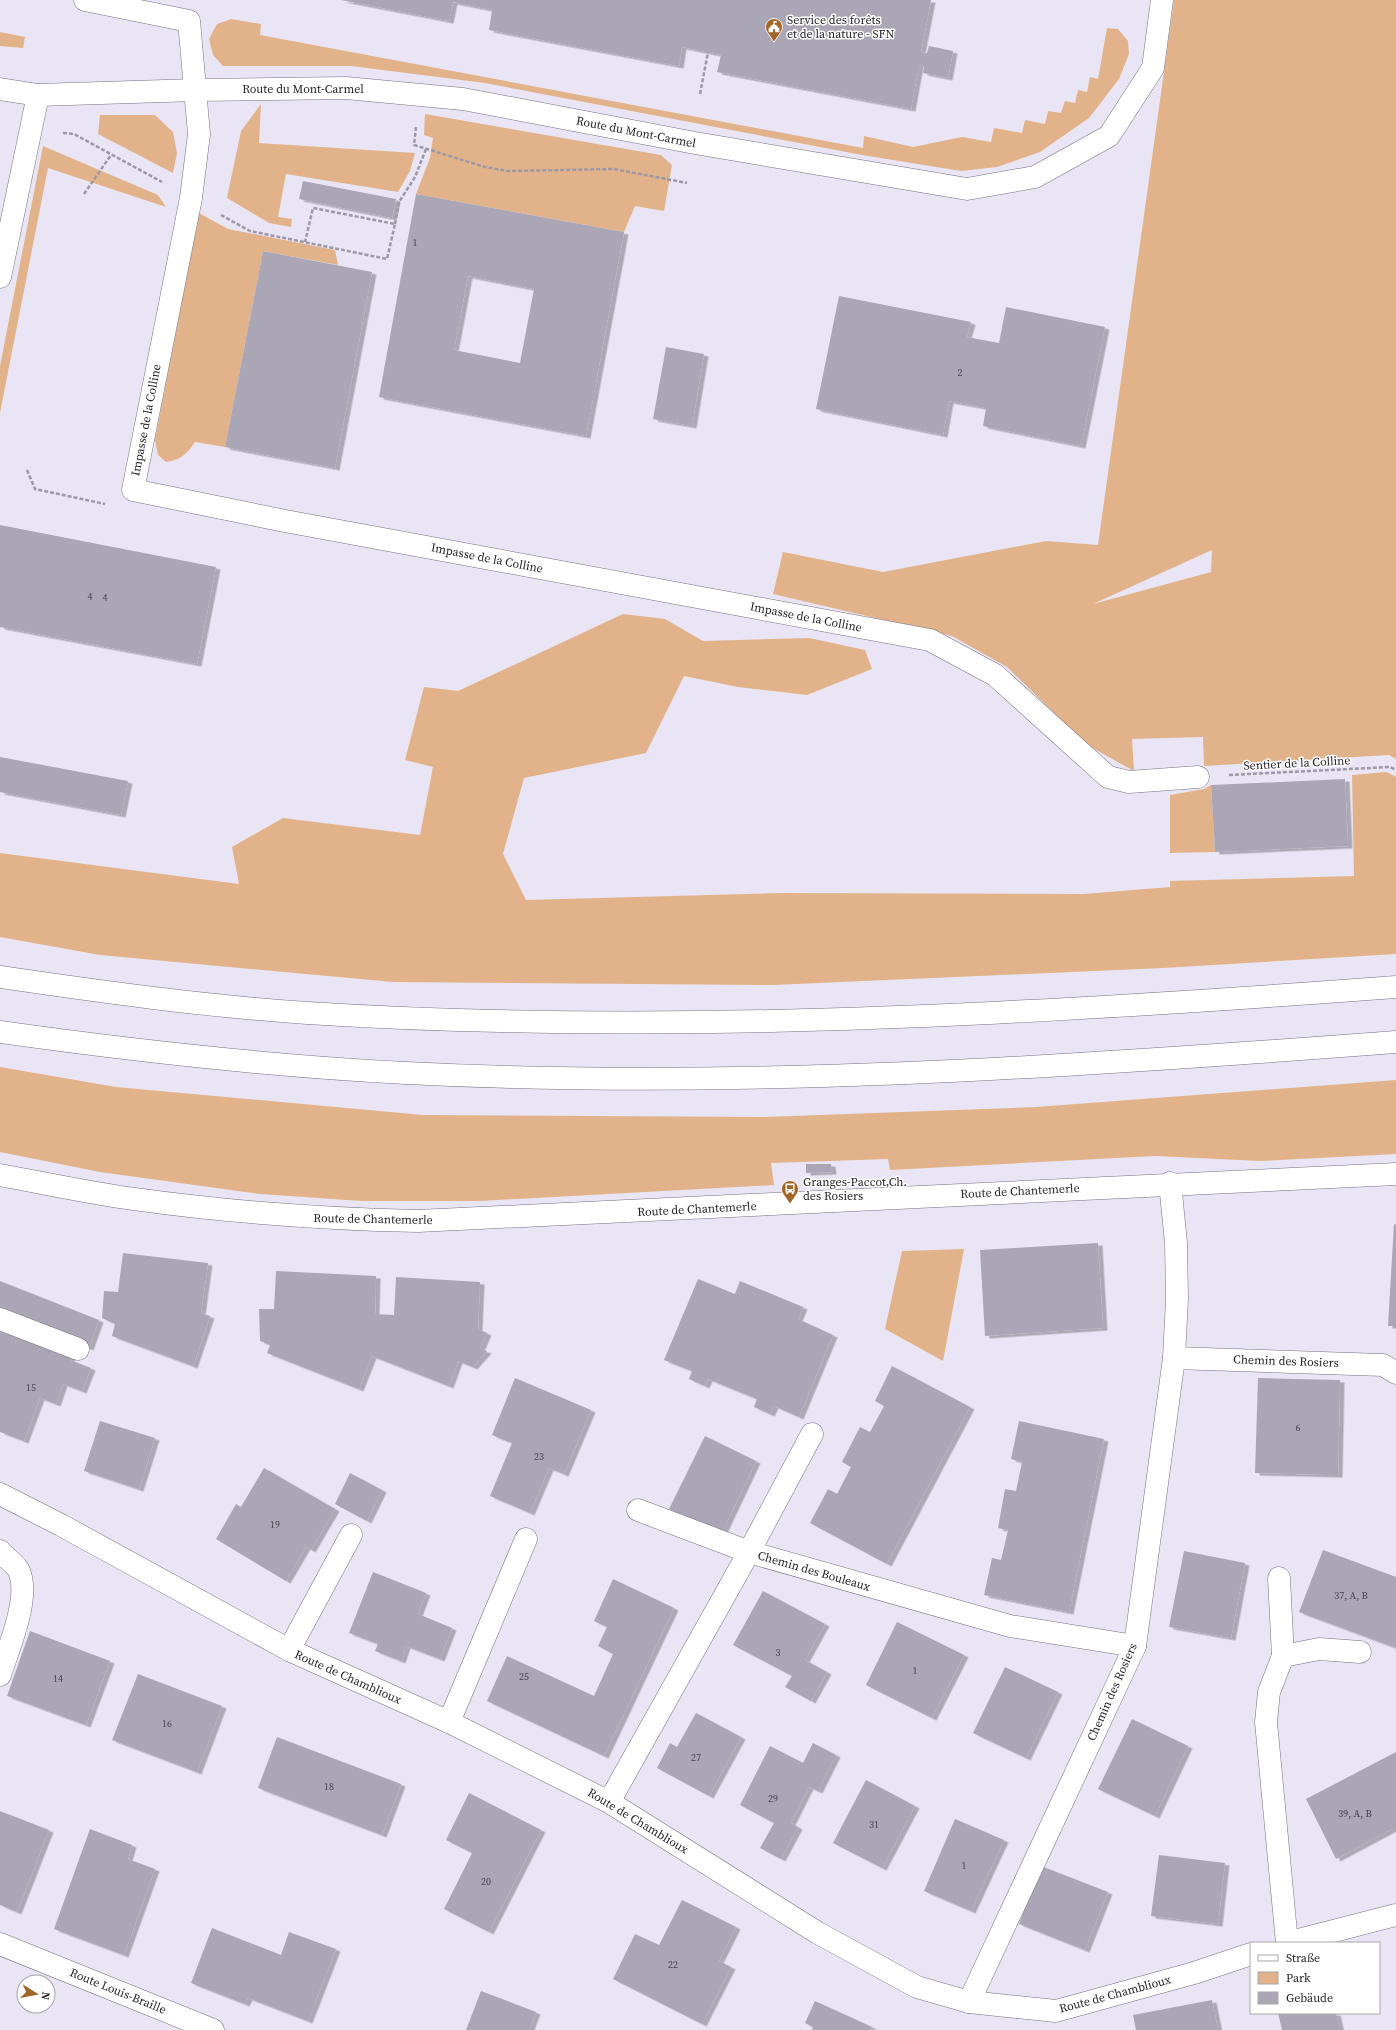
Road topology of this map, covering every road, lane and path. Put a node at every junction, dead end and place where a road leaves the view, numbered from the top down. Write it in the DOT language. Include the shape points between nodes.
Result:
graph roads {
  1 [pos="85,0"];
  2 [pos="1162,0"];
  3 [pos="708,52"];
  4 [pos="0,89"];
  5 [pos="196,90"];
  6 [pos="418,94"];
  7 [pos="700,94"];
  8 [pos="38,95"];
  9 [pos="31,128"];
  10 [pos="426,149"];
  11 [pos="112,155"];
  12 [pos="687,184"];
  13 [pos="84,194"];
  14 [pos="191,198"];
  15 [pos="394,224"];
  16 [pos="306,242"];
  17 [pos="0,276"];
  18 [pos="27,470"];
  19 [pos="133,490"];
  20 [pos="1396,770"];
  21 [pos="1198,777"];
  22 [pos="0,977"];
  23 [pos="1396,987"];
  24 [pos="0,1032"];
  25 [pos="1396,1042"];
  26 [pos="1396,1174"];
  27 [pos="0,1175"];
  28 [pos="1170,1183"];
  29 [pos="0,1319"];
  30 [pos="78,1348"];
  31 [pos="1174,1358"];
  32 [pos="1396,1373"];
  33 [pos="812,1434"];
  34 [pos="0,1494"];
  35 [pos="638,1510"];
  36 [pos="351,1535"];
  37 [pos="526,1539"];
  38 [pos="0,1551"];
  39 [pos="748,1552"];
  40 [pos="1278,1578"];
  41 [pos="1135,1646"];
  42 [pos="289,1650"];
  43 [pos="1360,1652"];
  44 [pos="1283,1656"];
  45 [pos="0,1675"];
  46 [pos="449,1722"];
  47 [pos="609,1802"];
  48 [pos="1396,1914"];
  49 [pos="1287,1942"];
  50 [pos="1291,1942"];
  51 [pos="0,1944"];
  52 [pos="1250,1954"];
  53 [pos="969,2002"];
  54 [pos="213,2030"];
  1 -- 5 [label="main road, Impasse de la Colline" via="189,21"];
  2 -- 6 [label="main road, Route du Mont-Carmel" via="1153,68 1109,136 1035,177 967,189 695,143 463,99"];
  3 -- 7 [label="path"];
  4 -- 8 [label="main road, Route du Mont-Carmel"];
  5 -- 6 [label="main road, Route du Mont-Carmel" via="346,88"];
  5 -- 8 [label="main road, Route du Mont-Carmel"];
  5 -- 14 [label="main road, Impasse de la Colline" via="198,134"];
  6 -- 10 [label="path" via="414,145"];
  8 -- 9 [label="main road"];
  9 -- 11 [label="path" via="74,134"];
  9 -- 17 [label="main road"];
  10 -- 12 [label="path" via="485,167 508,171 614,169"];
  10 -- 15 [label="path" via="415,177 400,202"];
  11 -- 13 [label="path"];
  11 -- 14 [label="path"];
  14 -- 16 [label="path" via="250,231"];
  14 -- 19 [label="main road, Impasse de la Colline"];
  15 -- 16 [label="path" via="313,208"];
  15 -- 16 [label="path" via="387,259"];
  18 -- 19 [label="path" via="35,488 116,506"];
  19 -- 21 [label="main road, Impasse de la Colline" via="930,640 995,675 1108,777 1129,782"];
  20 -- 21 [label="path, Sentier de la Colline" via="1390,767"];
  22 -- 23 [label="main road" via="112,993 303,1012 416,1019 616,1024 926,1017 1130,1006"];
  24 -- 25 [label="main road" via="194,1057 300,1067 497,1077 617,1078 930,1072 1125,1062"];
  26 -- 28 [label="main road, Route de Chantemerle"];
  27 -- 28 [label="main road, Route de Chantemerle" via="133,1199 190,1206 298,1217 418,1221"];
  28 -- 31 [label="main road, Chemin des Rosiers" via="1176,1243"];
  29 -- 30 [label="main road"];
  31 -- 32 [label="main road, Chemin des Rosiers" via="1383,1365"];
  31 -- 41 [label="main road, Chemin des Rosiers"];
  33 -- 39 [label="main road"];
  34 -- 42 [label="main road, Route de Chamblioux"];
  35 -- 39 [label="main road"];
  36 -- 42 [label="main road"];
  37 -- 46 [label="main road"];
  38 -- 45 [label="main road" via="18,1569 23,1587 20,1609"];
  39 -- 41 [label="main road, Chemin des Bouleaux" via="1010,1626"];
  39 -- 47 [label="main road, Chemin des Bouleaux"];
  40 -- 44 [label="main road"];
  41 -- 53 [label="main road, Chemin des Rosiers"];
  42 -- 46 [label="main road, Route de Chamblioux"];
  43 -- 44 [label="main road" via="1319,1649"];
  44 -- 49 [label="main road" via="1269,1692 1266,1722"];
  46 -- 47 [label="main road, Route de Chamblioux"];
  47 -- 53 [label="main road, Route de Chamblioux" via="818,1933 917,1986"];
  48 -- 50 [label="main road"];
  51 -- 54 [label="main road, Route Louis-Braille"];
  52 -- 53 [label="main road, Route de Chamblioux" via="1194,1973 1056,2011"];
}
